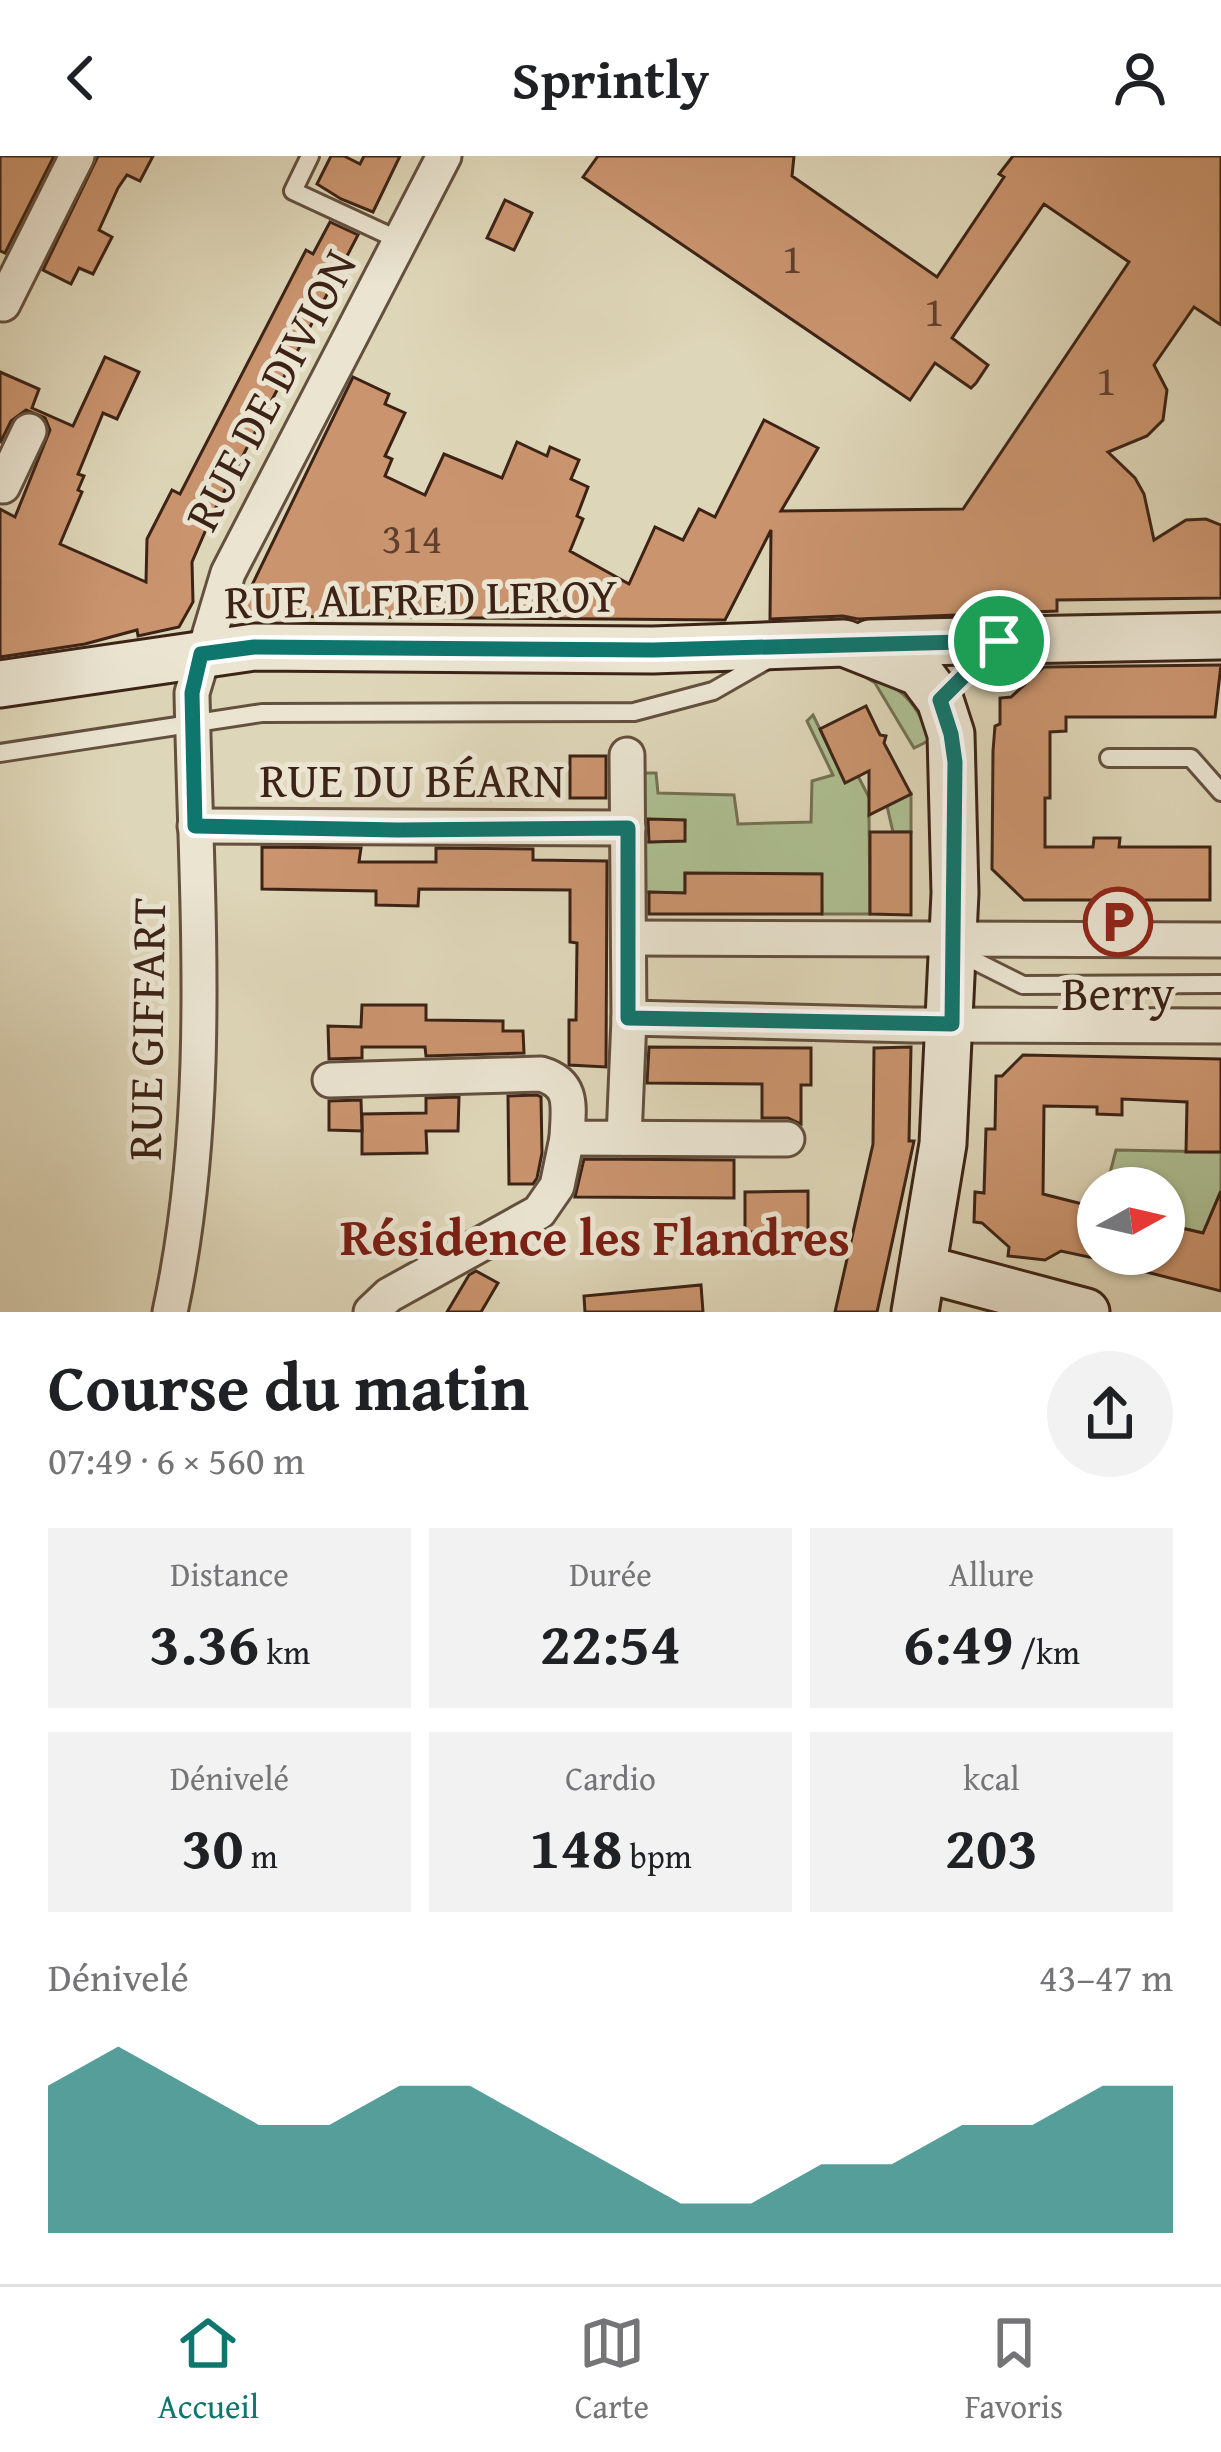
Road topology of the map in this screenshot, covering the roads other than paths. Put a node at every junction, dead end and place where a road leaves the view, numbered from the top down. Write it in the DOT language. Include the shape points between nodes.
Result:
graph roads {
  1 [pos="77,156"];
  2 [pos="310,156"];
  3 [pos="444,156"];
  4 [pos="401,241"];
  5 [pos="3,304"];
  6 [pos="29,431"];
  7 [pos="0,484"];
  8 [pos="1221,636"];
  9 [pos="999,641"];
  10 [pos="844,644"];
  11 [pos="790,645"];
  12 [pos="201,654"];
  13 [pos="0,684"];
  14 [pos="940,700"];
  15 [pos="193,734"];
  16 [pos="0,753"];
  17 [pos="627,754"];
  18 [pos="1109,758"];
  19 [pos="1221,792"];
  20 [pos="195,826"];
  21 [pos="628,828"];
  22 [pos="629,938"];
  23 [pos="954,938"];
  24 [pos="1221,940"];
  25 [pos="1221,984"];
  26 [pos="628,1018"];
  27 [pos="952,1024"];
  28 [pos="1221,1025"];
  29 [pos="330,1079"];
  30 [pos="567,1138"];
  31 [pos="624,1138"];
  32 [pos="787,1139"];
  33 [pos="920,1290"];
  34 [pos="170,1312"];
  35 [pos="371,1312"];
  36 [pos="1086,1312"];
  1 -- 5 [label="street"];
  2 -- 4 [label="lane" via="293,191"];
  3 -- 4 [label="street, RUE DE DIVION"];
  4 -- 12 [label="street, RUE DE DIVION" via="228,573"];
  6 -- 7 [label="street"];
  8 -- 9 [label="main road, RUE ALFRED LEROY"];
  9 -- 10 [label="main road, RUE ALFRED LEROY"];
  9 -- 14 [label="main road"];
  10 -- 11 [label="main road, RUE ALFRED LEROY"];
  10 -- 14 [label="main road, RUE ALFRED LEROY" via="920,673"];
  11 -- 12 [label="main road, RUE ALFRED LEROY" via="254,647"];
  11 -- 15 [label="lane" via="713,691 634,712 262,713"];
  12 -- 13 [label="main road, RUE ALFRED LEROY"];
  12 -- 15 [label="street, RUE DE DIVION"];
  14 -- 23 [label="main road" via="955,762"];
  15 -- 16 [label="lane"];
  15 -- 20 [label="street, RUE GIFFART"];
  17 -- 21 [label="street"];
  18 -- 19 [label="lane" via="1191,758"];
  20 -- 21 [label="street, RUE DU BÉARN"];
  20 -- 34 [label="street, RUE GIFFART" via="198,1113"];
  21 -- 22 [label="street"];
  22 -- 23 [label="street"];
  22 -- 26 [label="street"];
  23 -- 24 [label="street"];
  23 -- 25 [label="lane" via="973,961 1023,985"];
  23 -- 27 [label="main road"];
  26 -- 27 [label="street"];
  26 -- 31 [label="street"];
  27 -- 28 [label="street"];
  27 -- 33 [label="main road"];
  29 -- 30 [label="street" via="550,1076 568,1094"];
  30 -- 31 [label="street"];
  30 -- 35 [label="street" via="557,1186 539,1212 389,1294"];
  31 -- 32 [label="street"];
  33 -- 36 [label="main road"];
}
